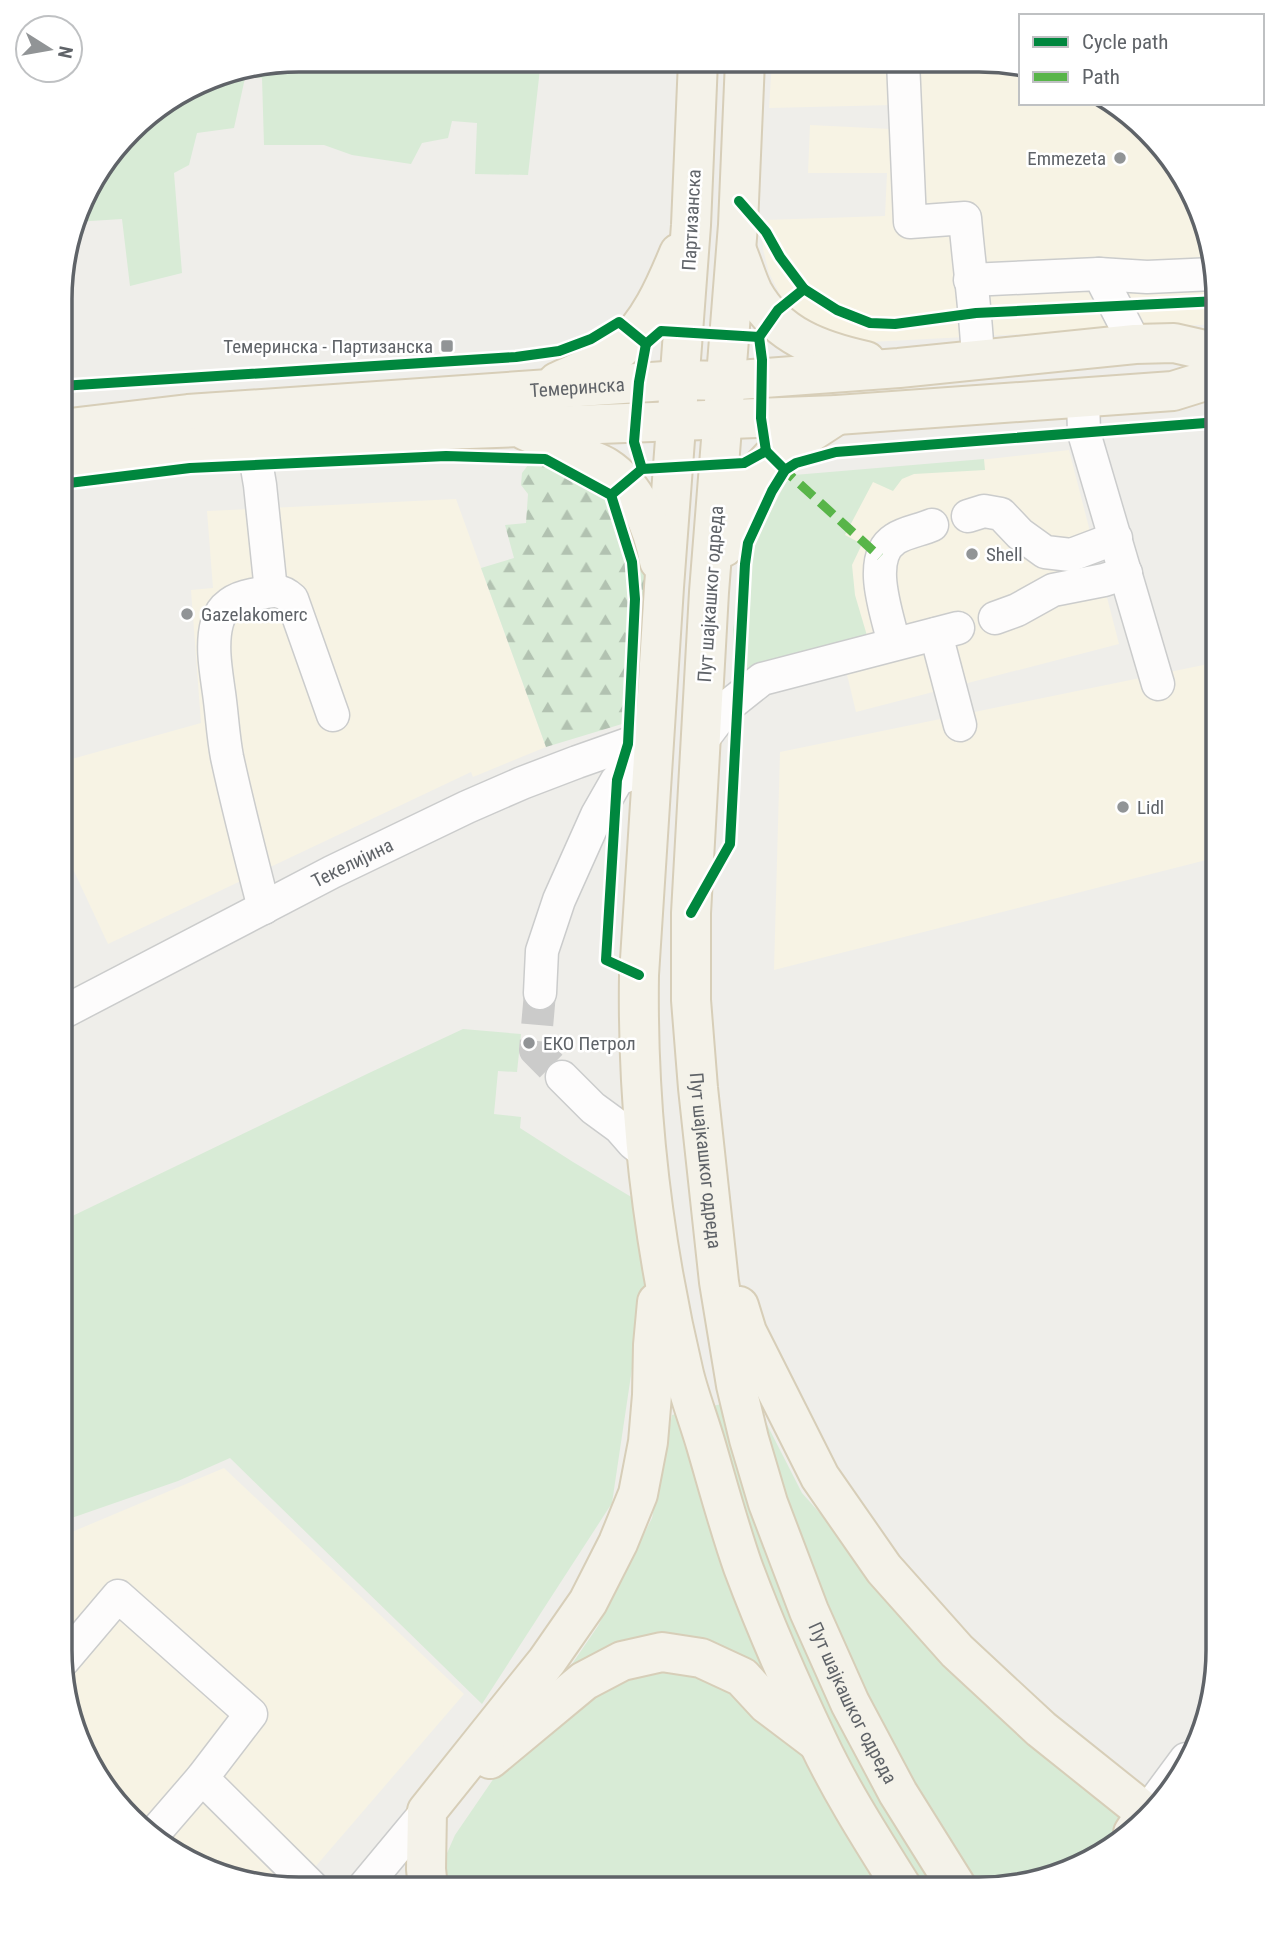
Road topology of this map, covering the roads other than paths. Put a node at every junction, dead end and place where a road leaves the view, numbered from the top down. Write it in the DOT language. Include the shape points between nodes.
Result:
graph roads {
  1 [pos="698,72"];
  2 [pos="744,72"];
  3 [pos="903,72"];
  4 [pos="691,225"];
  5 [pos="736,247"];
  6 [pos="1099,274"];
  7 [pos="1205,274"];
  8 [pos="970,280"];
  9 [pos="1135,344"];
  10 [pos="1206,350"];
  11 [pos="978,360"];
  12 [pos="899,369"];
  13 [pos="680,380"];
  14 [pos="725,381"];
  15 [pos="1206,381"];
  16 [pos="541,389"];
  17 [pos="1083,397"];
  18 [pos="838,415"];
  19 [pos="677,420"];
  20 [pos="722,420"];
  21 [pos="72,428"];
  22 [pos="517,428"];
  23 [pos="253,443"];
  24 [pos="72,456"];
  25 [pos="968,516"];
  26 [pos="932,526"];
  27 [pos="1116,538"];
  28 [pos="1126,573"];
  29 [pos="664,587"];
  30 [pos="271,592"];
  31 [pos="709,592"];
  32 [pos="995,618"];
  33 [pos="894,643"];
  34 [pos="1158,684"];
  35 [pos="333,715"];
  36 [pos="960,725"];
  37 [pos="700,743"];
  38 [pos="654,753"];
  39 [pos="264,908"];
  40 [pos="540,993"];
  41 [pos="72,1008"];
  42 [pos="562,1077"];
  43 [pos="648,1155"];
  44 [pos="713,1227"];
  45 [pos="661,1262"];
  46 [pos="72,1650"];
  47 [pos="818,1743"];
  48 [pos="202,1778"];
  49 [pos="427,1811"];
  50 [pos="1136,1814"];
  51 [pos="159,1828"];
  52 [pos="302,1877"];
  53 [pos="372,1877"];
  54 [pos="427,1877"];
  55 [pos="896,1877"];
  56 [pos="950,1877"];
  1 -- 4 [label="main road, Партизанска"];
  2 -- 5 [label="main road"];
  3 -- 8 [label="street" via="910,222 965,218"];
  4 -- 13 [label="main road, Партизанска"];
  4 -- 16 [label="main road" via="660,298 634,334 594,364"];
  5 -- 12 [label="main road" via="753,292 771,319 806,343 833,354"];
  5 -- 14 [label="main road"];
  6 -- 7 [label="street"];
  6 -- 8 [label="street"];
  6 -- 9 [label="street"];
  8 -- 11 [label="street"];
  9 -- 10 [label="main road, Темеринска" via="1174,342"];
  9 -- 11 [label="main road, Темеринска"];
  11 -- 12 [label="main road, Темеринска"];
  12 -- 14 [label="main road, Темеринска"];
  13 -- 14 [label="main road, Темеринска"];
  13 -- 16 [label="main road, Темеринска"];
  13 -- 19 [label="main road"];
  14 -- 20 [label="main road, Пут шајкашког одреда"];
  15 -- 17 [label="main road, Темеринска" via="1173,391"];
  16 -- 21 [label="main road, Темеринска" via="188,414"];
  17 -- 18 [label="main road, Темеринска"];
  17 -- 27 [label="street" via="1084,433"];
  18 -- 20 [label="main road, Темеринска"];
  18 -- 31 [label="main road" via="761,469 746,492"];
  19 -- 20 [label="main road, Темеринска"];
  19 -- 22 [label="main road, Темеринска"];
  19 -- 29 [label="main road"];
  20 -- 31 [label="main road, Пут шајкашког одреда"];
  22 -- 23 [label="main road, Темеринска"];
  22 -- 29 [label="main road" via="606,466 625,483 657,548"];
  23 -- 24 [label="main road, Темеринска"];
  23 -- 30 [label="street"];
  25 -- 27 [label="street" via="984,511 1002,514 1045,552 1071,555"];
  26 -- 33 [label="street" via="894,539 880,557 880,584"];
  27 -- 28 [label="street"];
  28 -- 32 [label="street" via="1053,590"];
  28 -- 34 [label="street"];
  29 -- 38 [label="main road"];
  30 -- 35 [label="street" via="279,590 292,599"];
  30 -- 39 [label="street" via="233,600 217,621 214,642 227,754"];
  31 -- 37 [label="main road, Пут шајкашког одреда"];
  33 -- 36 [label="street" via="947,631"];
  33 -- 37 [label="street" via="762,679 728,706"];
  37 -- 44 [label="main road, Пут шајкашког одреда" via="691,1000"];
  38 -- 39 [label="street, Текелијина" via="628,744 522,783"];
  38 -- 40 [label="street" via="617,780 597,815 542,951"];
  38 -- 43 [label="main road" via="638,1026"];
  39 -- 41 [label="street, Текелијина"];
  42 -- 43 [label="street"];
  43 -- 45 [label="main road"];
  44 -- 50 [label="main road" via="747,1332 820,1477 884,1569 957,1651"];
  44 -- 56 [label="main road, Пут шајкашког одреда" via="736,1385 768,1503 850,1703"];
  45 -- 47 [label="main road" via="685,1377 743,1564"];
  45 -- 49 [label="main road" via="648,1442 638,1494 618,1543 588,1602 547,1661"];
  46 -- 48 [label="street" via="118,1596 251,1714"];
  47 -- 49 [label="main road" via="767,1704 741,1677 701,1658 662,1652 622,1661 584,1681"];
  47 -- 55 [label="main road"];
  48 -- 51 [label="street"];
  48 -- 52 [label="street"];
  49 -- 53 [label="street"];
  49 -- 54 [label="main road"];
}
